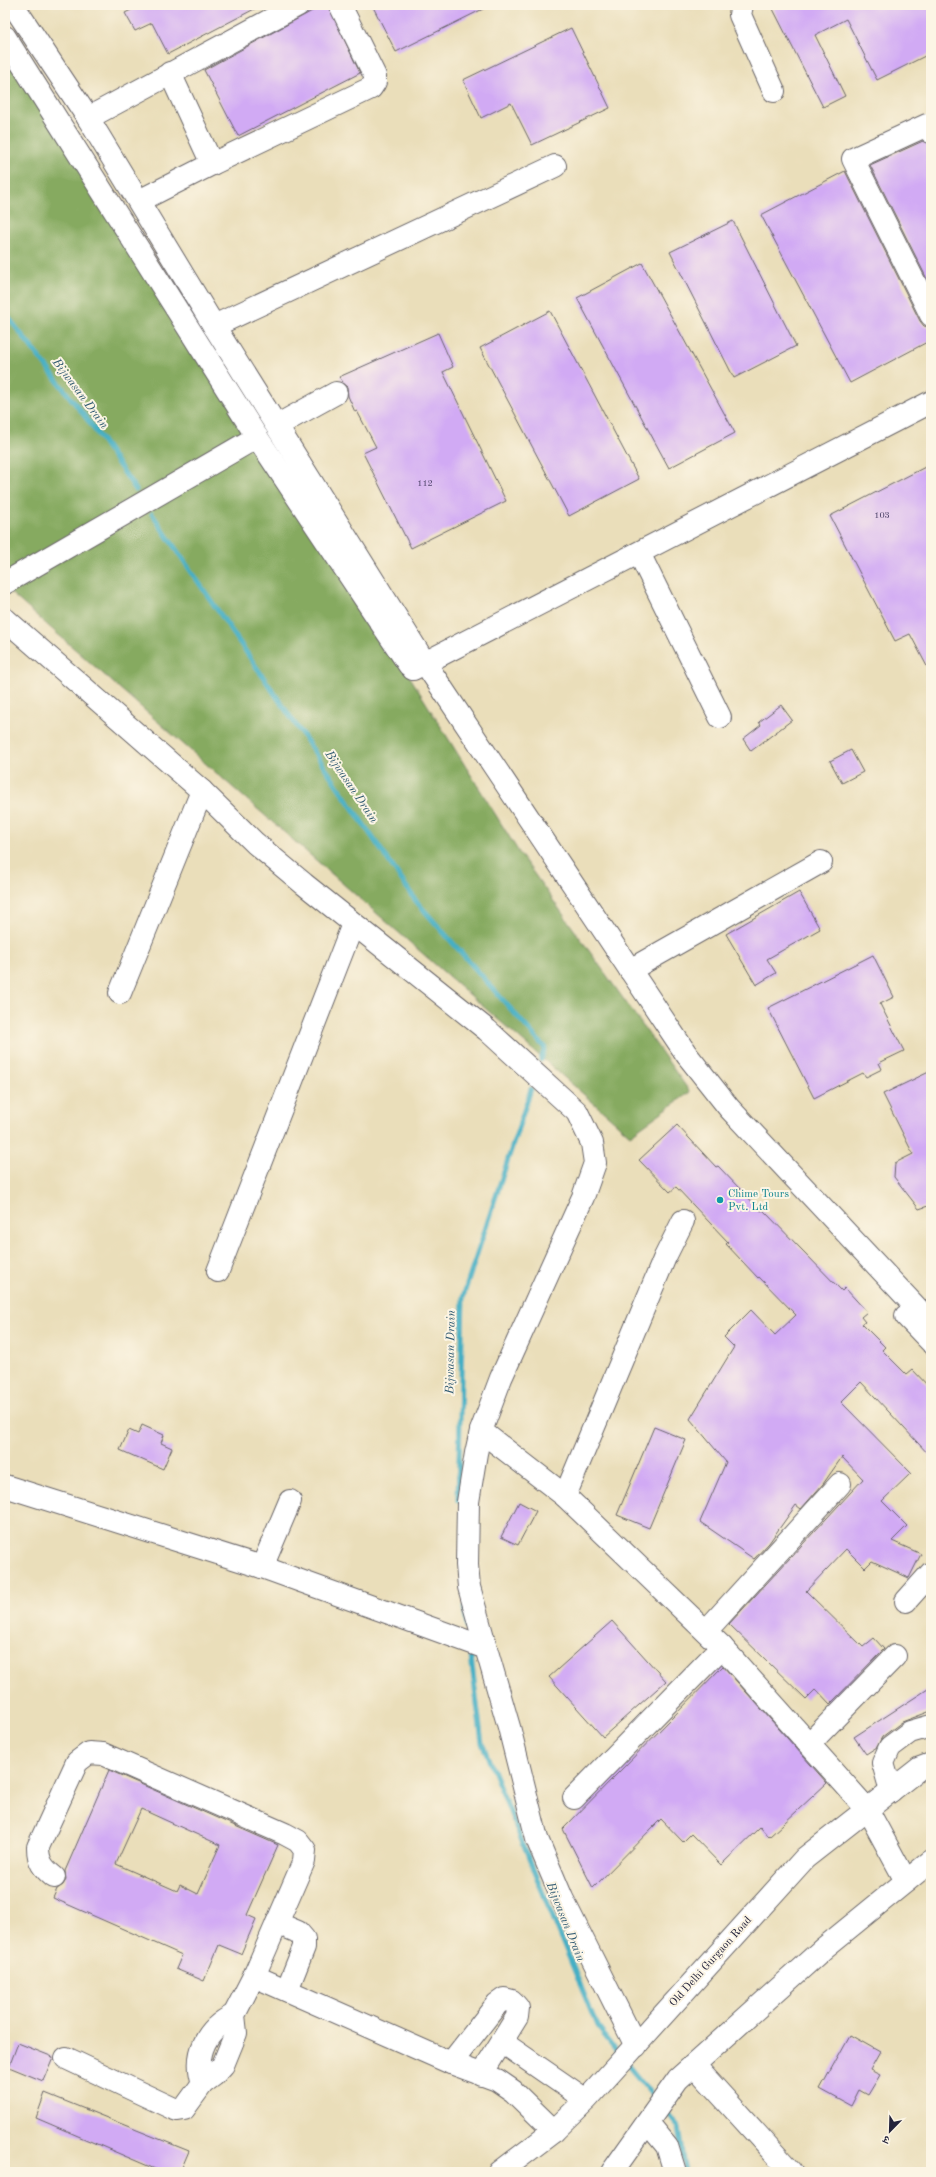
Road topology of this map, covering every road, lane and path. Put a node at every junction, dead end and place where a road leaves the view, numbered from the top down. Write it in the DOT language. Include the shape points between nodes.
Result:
graph roads {
  1 [pos="13,5"];
  2 [pos="298,5"];
  3 [pos="340,5"];
  4 [pos="742,5"];
  5 [pos="5,37"];
  6 [pos="170,72"];
  7 [pos="774,91"];
  8 [pos="88,118"];
  9 [pos="931,132"];
  10 [pos="212,164"];
  11 [pos="555,166"];
  12 [pos="139,201"];
  13 [pos="931,315"];
  14 [pos="214,326"];
  15 [pos="336,393"];
  16 [pos="931,402"];
  17 [pos="278,424"];
  18 [pos="256,437"];
  19 [pos="639,553"];
  20 [pos="5,583"];
  21 [pos="5,619"];
  22 [pos="419,666"];
  23 [pos="720,717"];
  24 [pos="202,791"];
  25 [pos="820,862"];
  26 [pos="353,924"];
  27 [pos="630,970"];
  28 [pos="120,993"];
  29 [pos="683,1221"];
  30 [pos="218,1271"];
  31 [pos="931,1323"];
  32 [pos="931,1342"];
  33 [pos="481,1431"];
  34 [pos="840,1484"];
  35 [pos="5,1486"];
  36 [pos="565,1496"];
  37 [pos="290,1500"];
  38 [pos="262,1567"];
  39 [pos="931,1573"];
  40 [pos="906,1601"];
  41 [pos="706,1631"];
  42 [pos="722,1647"];
  43 [pos="486,1648"];
  44 [pos="895,1656"];
  45 [pos="931,1726"];
  46 [pos="809,1744"];
  47 [pos="931,1764"];
  48 [pos="891,1791"];
  49 [pos="574,1798"];
  50 [pos="867,1809"];
  51 [pos="931,1861"];
  52 [pos="54,1877"];
  53 [pos="906,1881"];
  54 [pos="277,1923"];
  55 [pos="254,1976"];
  56 [pos="288,1990"];
  57 [pos="502,2042"];
  58 [pos="633,2050"];
  59 [pos="66,2058"];
  60 [pos="451,2063"];
  61 [pos="694,2065"];
  62 [pos="481,2075"];
  63 [pos="586,2100"];
  64 [pos="654,2112"];
  65 [pos="554,2131"];
  66 [pos="500,2172"];
  67 [pos="612,2172"];
  68 [pos="675,2172"];
  69 [pos="791,2172"];
  1 -- 8 [label="street"];
  2 -- 6 [label="street"];
  3 -- 10 [label="street" via="375,76 372,88"];
  4 -- 7 [label="street" via="740,15"];
  5 -- 18 [label="street"];
  6 -- 8 [label="street"];
  6 -- 10 [label="street"];
  8 -- 12 [label="street"];
  9 -- 13 [label="street" via="927,125 853,159"];
  10 -- 12 [label="street"];
  11 -- 14 [label="street"];
  12 -- 14 [label="street"];
  14 -- 17 [label="street"];
  15 -- 17 [label="street"];
  16 -- 19 [label="street"];
  17 -- 22 [label="street"];
  18 -- 20 [label="street"];
  18 -- 22 [label="street"];
  19 -- 22 [label="street"];
  19 -- 23 [label="street"];
  21 -- 24 [label="street"];
  22 -- 27 [label="street"];
  22 -- 32 [label="street" via="573,909 710,1107"];
  24 -- 26 [label="street" via="255,843"];
  24 -- 28 [label="street"];
  25 -- 27 [label="street"];
  26 -- 30 [label="street"];
  26 -- 33 [label="street" via="487,1030 577,1112 592,1143 595,1163 583,1197 501,1378"];
  27 -- 31 [label="street" via="687,1055 729,1108"];
  29 -- 36 [label="street" via="662,1264"];
  33 -- 36 [label="street"];
  33 -- 43 [label="street" via="468,1502 466,1537 469,1586"];
  34 -- 41 [label="street"];
  35 -- 38 [label="street"];
  36 -- 41 [label="street"];
  37 -- 38 [label="street"];
  38 -- 43 [label="street"];
  39 -- 40 [label="street"];
  41 -- 42 [label="street"];
  42 -- 46 [label="street"];
  42 -- 49 [label="street"];
  43 -- 58 [label="street" via="508,1720 537,1839"];
  44 -- 46 [label="street"];
  45 -- 48 [label="street" via="910,1732 890,1747 883,1762"];
  46 -- 50 [label="street"];
  47 -- 48 [label="street, Old Delhi Gurgaon Road" via="920,1768"];
  48 -- 50 [label="street, Old Delhi Gurgaon Road"];
  50 -- 53 [label="street"];
  50 -- 58 [label="street, Old Delhi Gurgaon Road" via="805,1858"];
  51 -- 53 [label="street"];
  52 -- 54 [label="street" via="43,1868 38,1858 38,1846 77,1762 90,1753 103,1754 298,1841 305,1850 304,1861"];
  53 -- 61 [label="street" via="824,1948"];
  54 -- 55 [label="street"];
  54 -- 56 [label="street" via="298,1932 304,1939 304,1947"];
  55 -- 56 [label="street"];
  55 -- 59 [label="street" via="234,2015 221,2021 213,2029 201,2051 199,2071 203,2083 189,2105 178,2110"];
  56 -- 60 [label="street"];
  57 -- 60 [label="street" via="517,2017 518,2008 512,2001 504,1998 496,2004"];
  57 -- 62 [label="street"];
  57 -- 63 [label="street"];
  58 -- 63 [label="street, Old Delhi Gurgaon Road"];
  60 -- 62 [label="street"];
  61 -- 64 [label="street" via="678,2079"];
  61 -- 69 [label="street"];
  62 -- 65 [label="street" via="497,2080 513,2091"];
  63 -- 65 [label="street, Old Delhi Gurgaon Road"];
  64 -- 67 [label="street"];
  64 -- 68 [label="street"];
  65 -- 66 [label="street, Old Delhi Gurgaon Road"];
}
